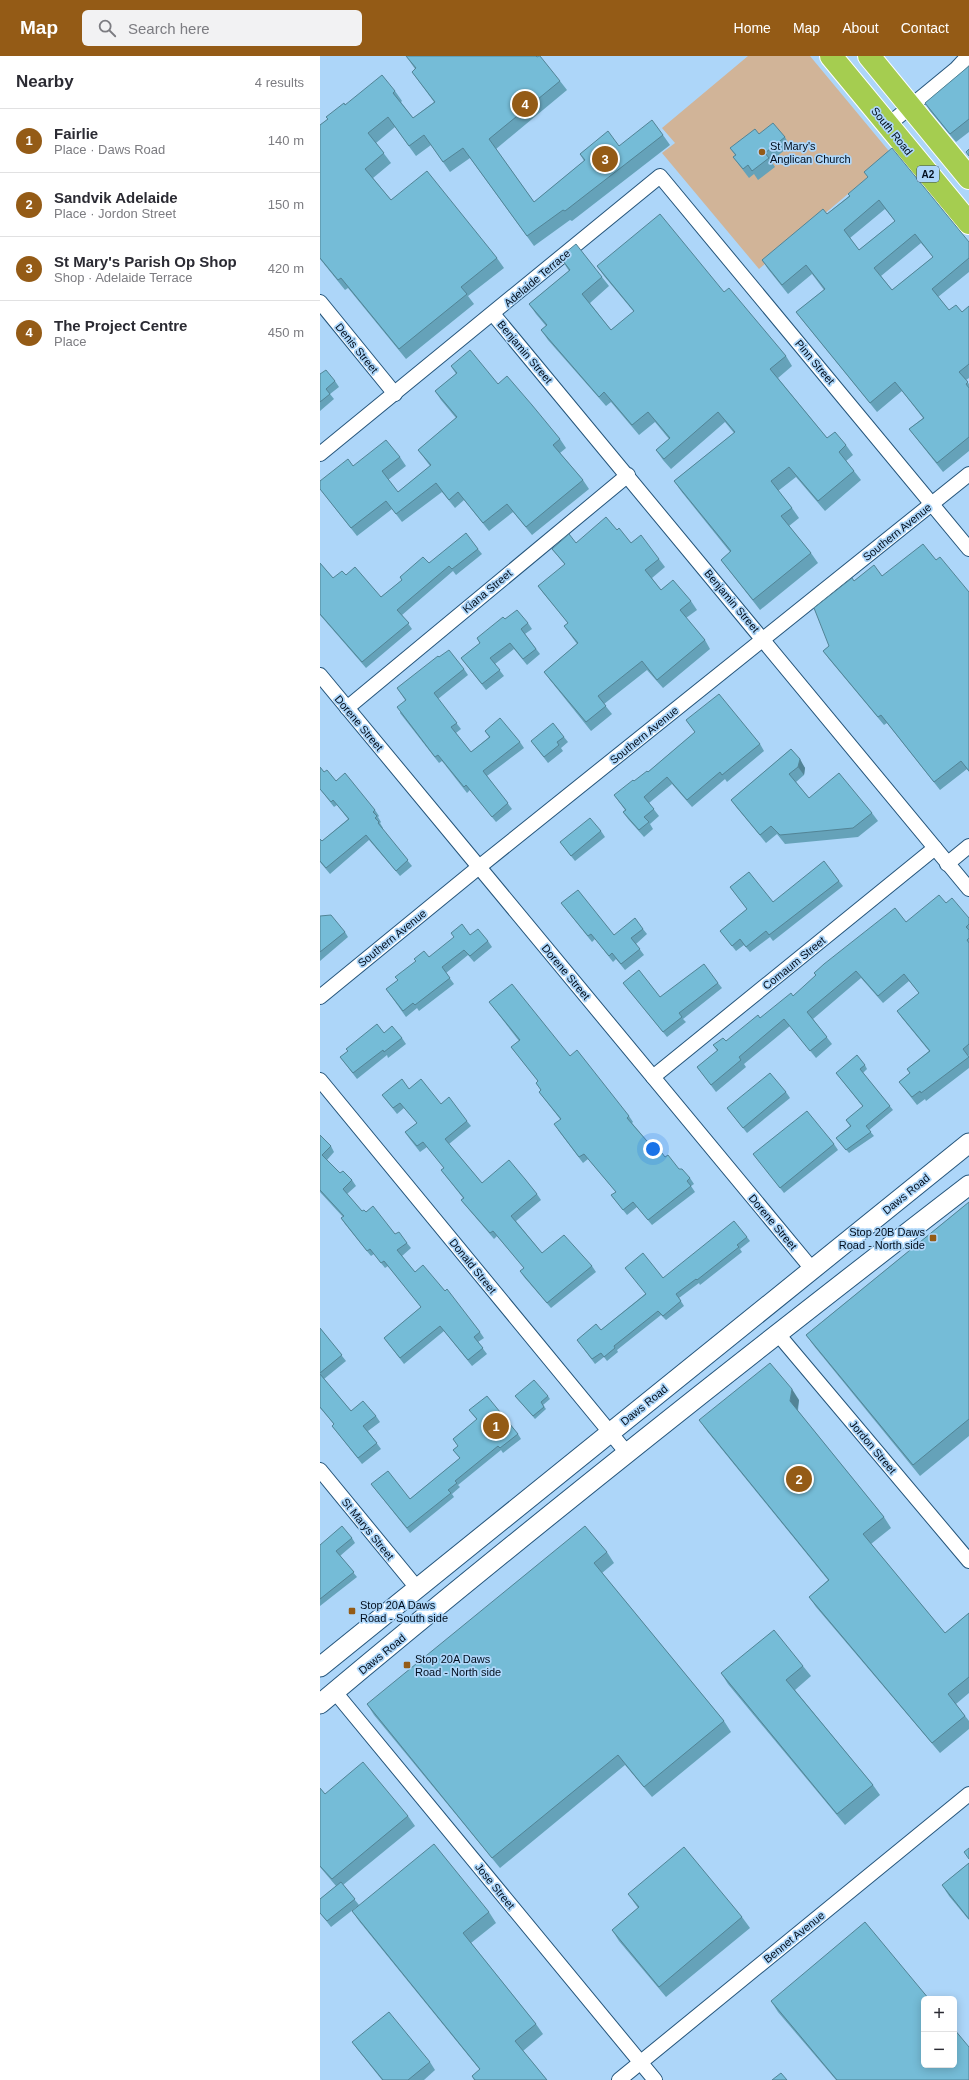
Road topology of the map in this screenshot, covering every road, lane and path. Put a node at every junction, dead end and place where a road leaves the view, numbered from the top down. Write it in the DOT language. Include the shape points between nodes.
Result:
graph roads {
  1 [pos="831,56"];
  2 [pos="869,56"];
  3 [pos="968,56"];
  4 [pos="910,106"];
  5 [pos="888,125"];
  6 [pos="660,176"];
  7 [pos="969,178"];
  8 [pos="969,223"];
  9 [pos="320,302"];
  10 [pos="493,314"];
  11 [pos="395,394"];
  12 [pos="320,454"];
  13 [pos="969,474"];
  14 [pos="628,475"];
  15 [pos="932,504"];
  16 [pos="969,549"];
  17 [pos="763,639"];
  18 [pos="320,676"];
  19 [pos="347,708"];
  20 [pos="969,846"];
  21 [pos="935,848"];
  22 [pos="948,864"];
  23 [pos="479,867"];
  24 [pos="969,889"];
  25 [pos="320,997"];
  26 [pos="653,1077"];
  27 [pos="320,1080"];
  28 [pos="969,1143"];
  29 [pos="969,1185"];
  30 [pos="812,1270"];
  31 [pos="777,1333"];
  32 [pos="610,1432"];
  33 [pos="627,1453"];
  34 [pos="320,1470"];
  35 [pos="969,1562"];
  36 [pos="417,1588"];
  37 [pos="320,1667"];
  38 [pos="335,1692"];
  39 [pos="320,1704"];
  40 [pos="969,1794"];
  41 [pos="640,2063"];
  42 [pos="619,2080"];
  43 [pos="655,2080"];
  1 -- 5 [label="highway, South Road / A2"];
  2 -- 4 [label="highway, A2"];
  3 -- 4 [label="street" via="956,69"];
  4 -- 5 [label="street"];
  4 -- 7 [label="highway, A2"];
  5 -- 8 [label="highway, South Road / A2"];
  6 -- 10 [label="street, Adelaide Terrace"];
  6 -- 15 [label="street, Pinn Street"];
  9 -- 11 [label="street, Denis Street"];
  10 -- 11 [label="street, Adelaide Terrace"];
  10 -- 14 [label="street, Benjamin Street"];
  11 -- 12 [label="street, Adelaide Terrace"];
  13 -- 15 [label="street, Southern Avenue"];
  14 -- 17 [label="street, Benjamin Street"];
  14 -- 19 [label="street, Kiana Street"];
  15 -- 16 [label="street, Pinn Street"];
  15 -- 17 [label="street, Southern Avenue"];
  17 -- 21 [label="street, Benjamin Street"];
  17 -- 23 [label="street, Southern Avenue"];
  18 -- 19 [label="street, Dorene Street"];
  19 -- 23 [label="street, Dorene Street"];
  20 -- 22 [label="street"];
  21 -- 22 [label="street, Benjamin Street"];
  21 -- 26 [label="street, Comaum Street"];
  22 -- 24 [label="street, Benjamin Street"];
  23 -- 25 [label="street, Southern Avenue"];
  23 -- 26 [label="street, Dorene Street"];
  26 -- 30 [label="street, Dorene Street"];
  27 -- 32 [label="street, Donald Street"];
  28 -- 30 [label="main road, Daws Road"];
  29 -- 31 [label="main road, Daws Road"];
  30 -- 32 [label="main road, Daws Road"];
  31 -- 33 [label="main road, Daws Road"];
  31 -- 35 [label="street, Jordon Street"];
  32 -- 33 [label="street, Donald Street"];
  32 -- 36 [label="main road, Daws Road"];
  33 -- 38 [label="main road, Daws Road"];
  34 -- 36 [label="street, St Marys Street"];
  36 -- 37 [label="main road, Daws Road"];
  38 -- 39 [label="main road, Daws Road"];
  38 -- 41 [label="street, Jose Street"];
  40 -- 41 [label="street, Bennet Avenue"];
  41 -- 42 [label="street, Bennet Avenue"];
  41 -- 43 [label="street, Jose Street"];
}
